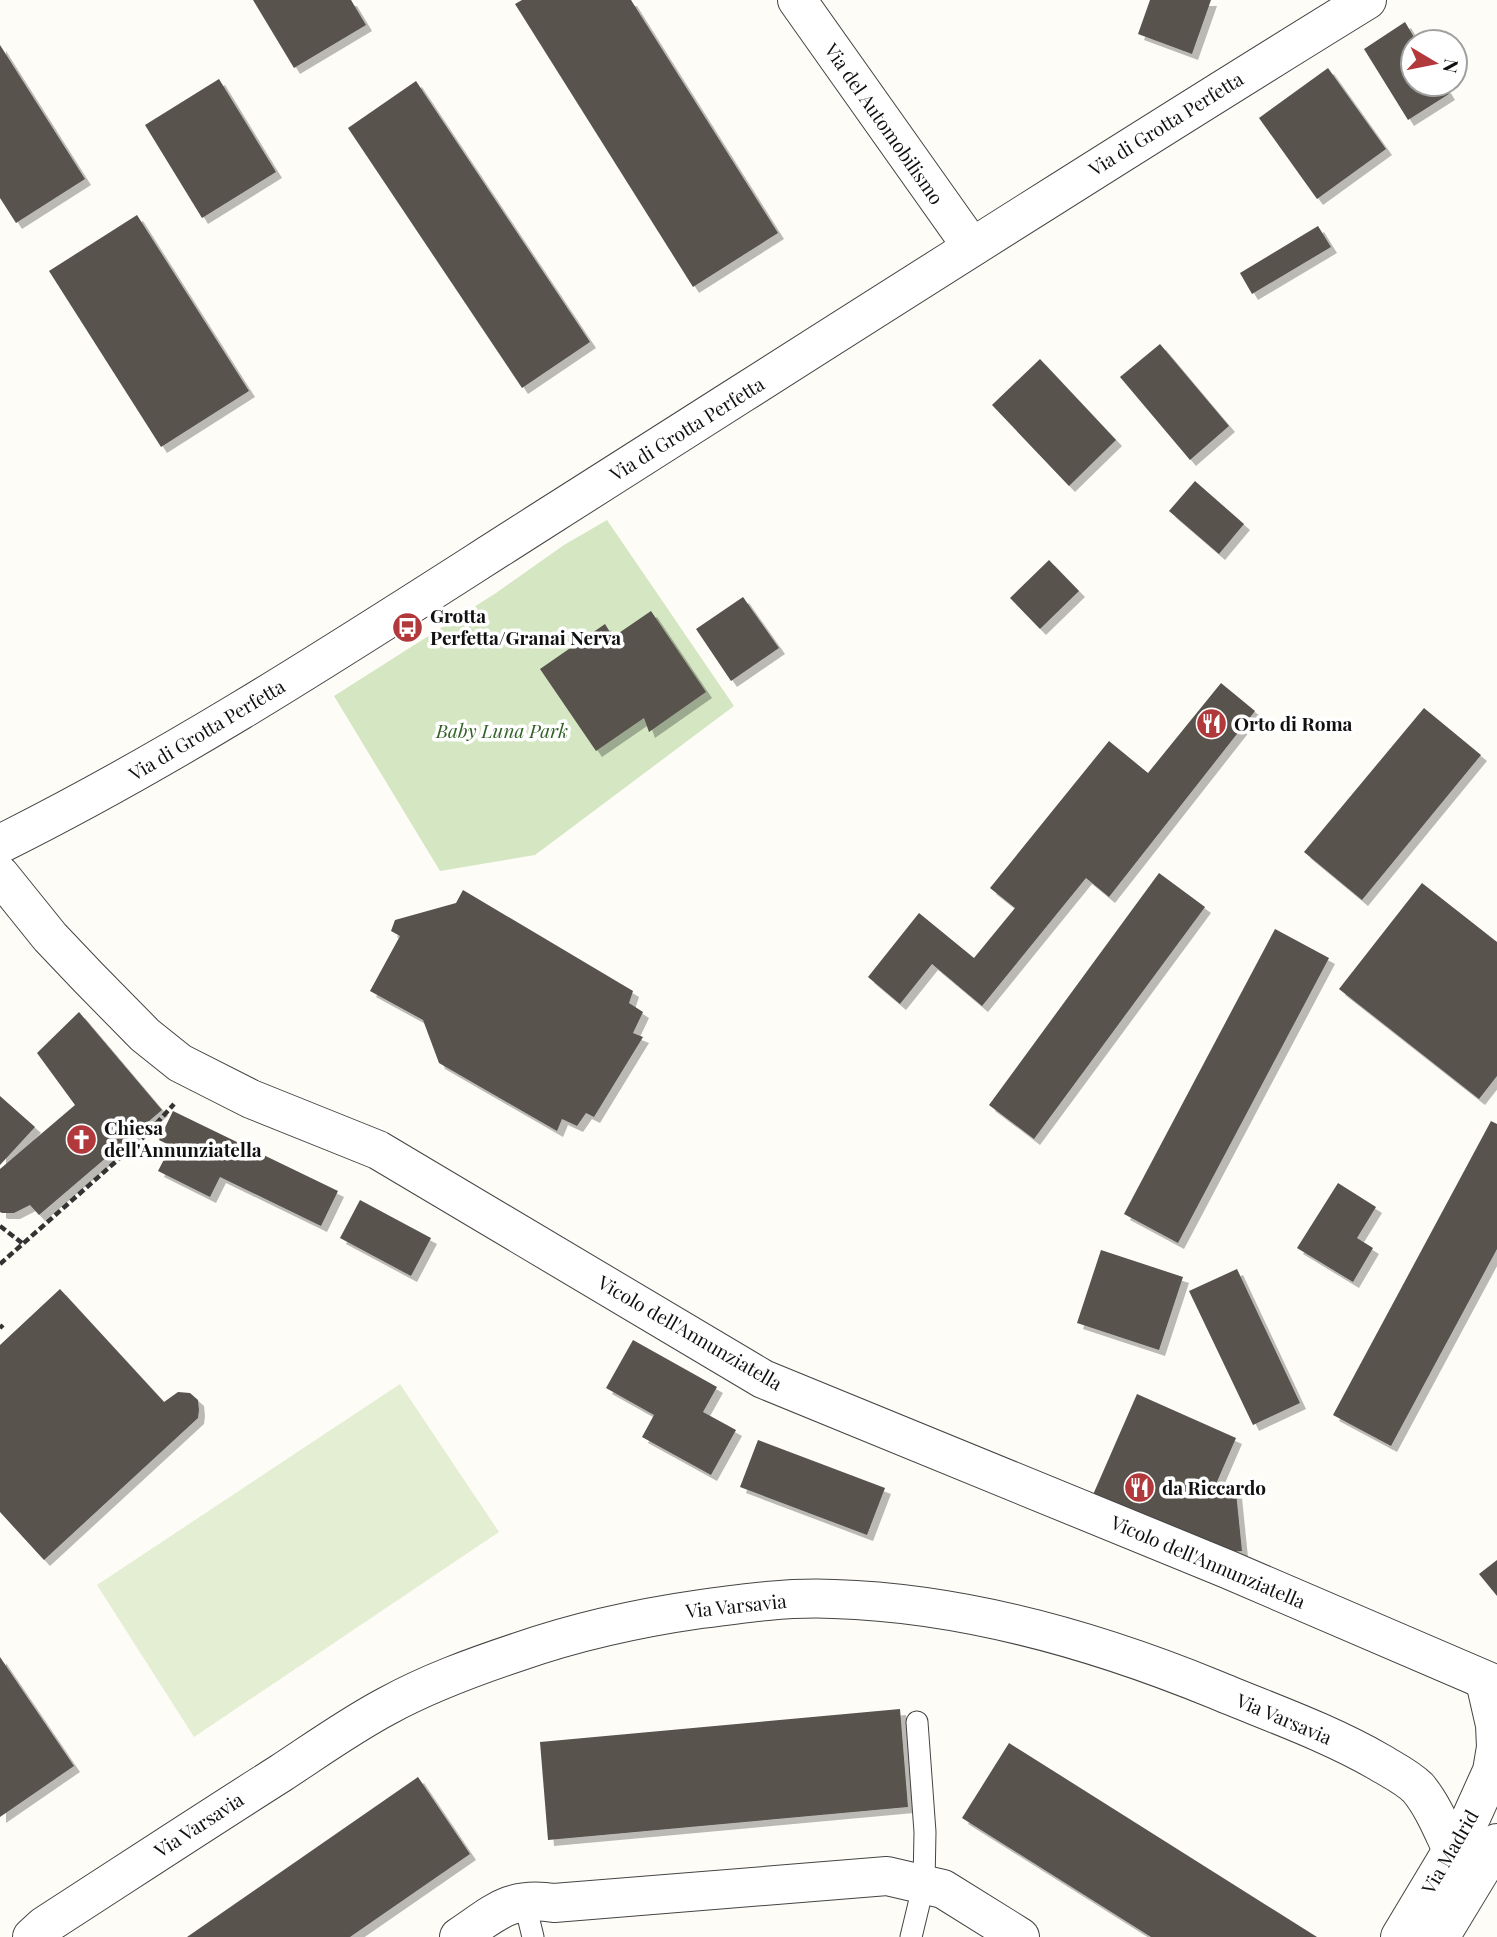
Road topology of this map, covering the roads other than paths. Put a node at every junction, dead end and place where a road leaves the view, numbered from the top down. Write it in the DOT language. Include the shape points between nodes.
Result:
graph roads {
  1 [pos="797,0"];
  2 [pos="1367,0"];
  3 [pos="972,247"];
  4 [pos="0,844"];
  5 [pos="0,875"];
  6 [pos="1491,1683"];
  7 [pos="918,1723"];
  8 [pos="1497,1843"];
  9 [pos="1452,1850"];
  10 [pos="924,1883"];
  11 [pos="523,1900"];
  12 [pos="32,1937"];
  13 [pos="459,1937"];
  14 [pos="533,1937"];
  15 [pos="911,1937"];
  16 [pos="1020,1937"];
  17 [pos="1400,1937"];
  18 [pos="1440,1937"];
  1 -- 3 [label="street, Via del Automobilismo"];
  2 -- 3 [label="street, Via di Grotta Perfetta"];
  3 -- 4 [label="street, Via di Grotta Perfetta" via="244,708 117,784"];
  5 -- 6 [label="street, Vicolo dell'Annunziatella" via="50,937 145,1035 180,1063 251,1099 378,1150 763,1380 1227,1569"];
  6 -- 9 [label="street, Via Madrid" via="1496,1747 1492,1771"];
  7 -- 10 [label="lane"];
  8 -- 18 [label="street, Via Madrid"];
  9 -- 12 [label="street, Via Varsavia" via="1431,1807 1409,1780 1329,1737 1154,1666 1094,1645 944,1610 859,1601 749,1601 644,1616 591,1629 417,1690 225,1808"];
  9 -- 17 [label="street, Via Madrid"];
  10 -- 11 [label="street" via="887,1876 554,1903"];
  10 -- 15 [label="lane"];
  10 -- 16 [label="street" via="943,1889"];
  11 -- 13 [label="street"];
  11 -- 14 [label="lane"];
}
